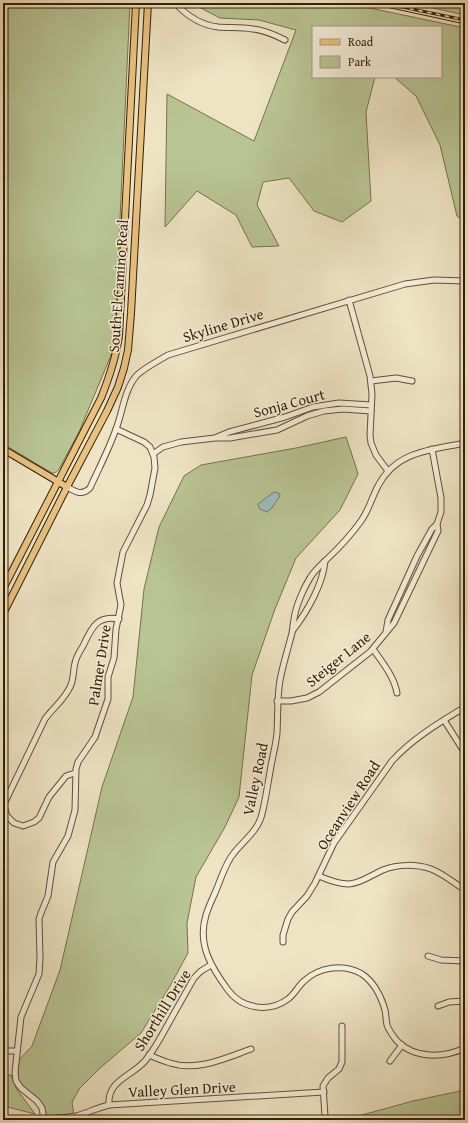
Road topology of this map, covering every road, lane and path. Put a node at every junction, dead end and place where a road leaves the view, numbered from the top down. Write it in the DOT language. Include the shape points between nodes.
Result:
graph roads {
  1 [pos="136,3"];
  2 [pos="148,3"];
  3 [pos="175,3"];
  4 [pos="285,40"];
  5 [pos="465,280"];
  6 [pos="348,300"];
  7 [pos="371,381"];
  8 [pos="412,381"];
  9 [pos="371,405"];
  10 [pos="371,411"];
  11 [pos="116,429"];
  12 [pos="215,438"];
  13 [pos="465,443"];
  14 [pos="3,449"];
  15 [pos="432,449"];
  16 [pos="153,454"];
  17 [pos="388,471"];
  18 [pos="58,482"];
  19 [pos="67,488"];
  20 [pos="437,524"];
  21 [pos="325,561"];
  22 [pos="3,589"];
  23 [pos="3,614"];
  24 [pos="119,619"];
  25 [pos="292,631"];
  26 [pos="386,632"];
  27 [pos="373,648"];
  28 [pos="397,692"];
  29 [pos="277,701"];
  30 [pos="465,707"];
  31 [pos="444,720"];
  32 [pos="465,753"];
  33 [pos="75,773"];
  34 [pos="319,876"];
  35 [pos="465,890"];
  36 [pos="283,942"];
  37 [pos="428,956"];
  38 [pos="465,961"];
  39 [pos="211,965"];
  40 [pos="465,1001"];
  41 [pos="438,1006"];
  42 [pos="342,1026"];
  43 [pos="402,1045"];
  44 [pos="465,1048"];
  45 [pos="251,1049"];
  46 [pos="3,1051"];
  47 [pos="17,1051"];
  48 [pos="150,1055"];
  49 [pos="390,1061"];
  50 [pos="324,1092"];
  51 [pos="108,1105"];
  52 [pos="325,1116"];
  53 [pos="44,1119"];
  1 -- 18 [label="main road, South El Camino Real" via="117,351 102,398"];
  2 -- 19 [label="main road, South El Camino Real" via="128,350 122,376 113,398"];
  3 -- 4 [label="street" via="188,15 209,25 253,29"];
  5 -- 6 [label="street, Skyline Drive" via="434,280 405,284"];
  6 -- 7 [label="street"];
  6 -- 11 [label="street, Skyline Drive" via="168,355 137,376 125,398"];
  7 -- 8 [label="street" via="396,378"];
  7 -- 9 [label="street"];
  9 -- 10 [label="street"];
  9 -- 12 [label="street, Sonja Court" via="339,403 313,407"];
  10 -- 12 [label="street, Sonja Court" via="324,411 277,430"];
  10 -- 17 [label="street" via="370,443"];
  11 -- 16 [label="street" via="144,442"];
  11 -- 19 [label="street, Skyline Drive" via="90,488 86,492 77,493"];
  12 -- 16 [label="street, Sonja Court" via="181,442 163,447"];
  13 -- 15 [label="street, Valley Road"];
  14 -- 18 [label="main road"];
  15 -- 17 [label="street, Valley Road" via="406,456"];
  15 -- 20 [label="street, Steiger Lane" via="441,498 441,512"];
  16 -- 24 [label="street, Palmer Drive" via="155,468 149,499 123,552 117,583 121,605"];
  17 -- 21 [label="street, Valley Road" via="364,517"];
  18 -- 19 [label="main road"];
  18 -- 22 [label="main road, South El Camino Real"];
  19 -- 23 [label="main road, South El Camino Real"];
  20 -- 26 [label="street, Steiger Lane" via="417,556 388,620"];
  20 -- 26 [label="street, Steiger Lane" via="438,532 394,623"];
  21 -- 25 [label="street, Valley Road" via="317,588 299,623"];
  21 -- 25 [label="street, Valley Road" via="309,579 297,607"];
  24 -- 33 [label="street, Palmer Drive" via="114,658 108,676 108,699 95,737 78,762"];
  24 -- 33 [label="street" via="104,619 92,627 75,661 71,685 46,719 5,802 7,816 14,823 23,826 34,822 39,818 49,796 66,776"];
  25 -- 29 [label="street, Valley Road"];
  26 -- 27 [label="street, Steiger Lane"];
  27 -- 28 [label="street" via="393,679"];
  27 -- 29 [label="street, Steiger Lane" via="319,692 291,702"];
  29 -- 39 [label="street, Valley Road" via="277,734 261,817 255,830 232,855 206,914 204,941"];
  30 -- 31 [label="street, Oceanview Road"];
  31 -- 32 [label="street"];
  31 -- 34 [label="street, Oceanview Road" via="421,734 392,761 334,843"];
  33 -- 47 [label="street, Palmer Drive" via="75,810 68,836 53,862 48,896 39,919 39,974 21,1017"];
  34 -- 35 [label="street" via="349,884 391,867 420,866 439,872"];
  34 -- 36 [label="street, Oceanview Road" via="307,896 292,912 283,935"];
  37 -- 38 [label="street" via="441,960"];
  39 -- 43 [label="street, Valley Road" via="230,993 240,1002 260,1008 286,1000 315,973 338,967 351,969 362,975 379,991 390,1032"];
  39 -- 48 [label="street, Shorthill Drive" via="194,978"];
  40 -- 41 [label="street"];
  42 -- 50 [label="street" via="342,1062 323,1086"];
  43 -- 44 [label="street" via="409,1050 433,1055"];
  43 -- 49 [label="street"];
  45 -- 48 [label="street" via="193,1066 181,1066"];
  46 -- 47 [label="street"];
  47 -- 53 [label="street, Palmer Drive" via="16,1081 37,1101 42,1108"];
  48 -- 51 [label="street, Shorthill Drive" via="143,1064 115,1085 110,1092"];
  50 -- 51 [label="street, Valley Glen Drive"];
  50 -- 52 [label="street"];
  51 -- 53 [label="street, Valley Glen Drive" via="75,1116"];
}
